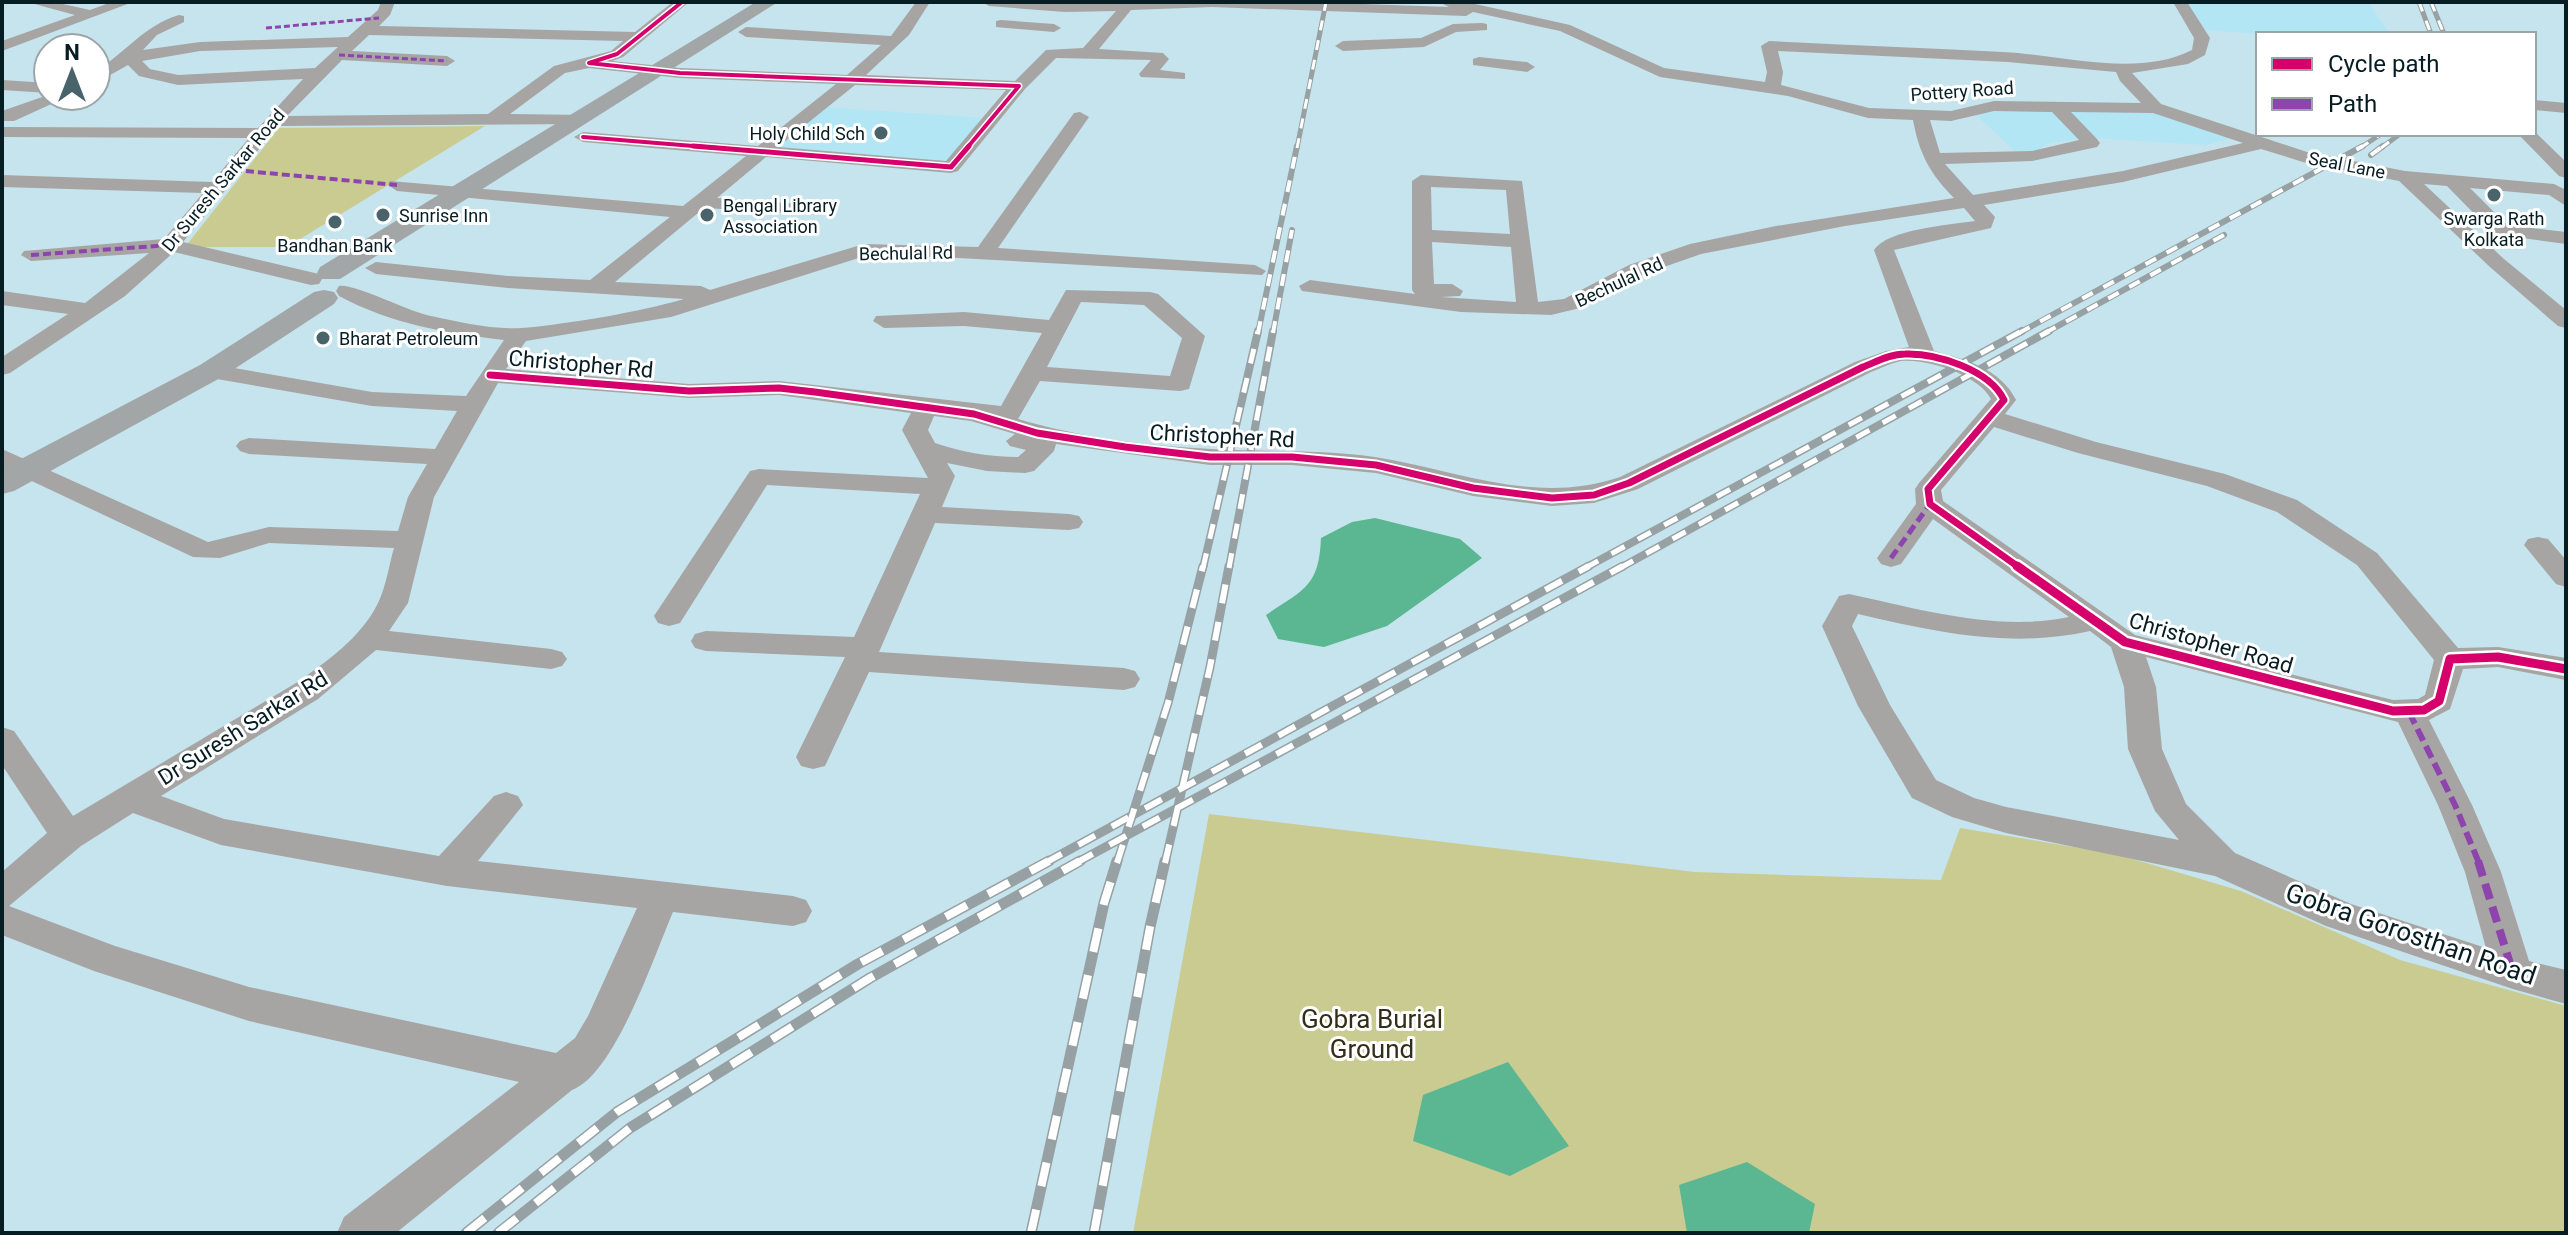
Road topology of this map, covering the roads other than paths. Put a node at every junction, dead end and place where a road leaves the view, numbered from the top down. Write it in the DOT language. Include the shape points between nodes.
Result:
graph roads {
  1 [pos="34,2"];
  2 [pos="126,2"];
  3 [pos="682,2"];
  4 [pos="769,2"];
  5 [pos="789,2"];
  6 [pos="923,2"];
  7 [pos="989,2"];
  8 [pos="1446,2"];
  9 [pos="2180,2"];
  10 [pos="1141,3"];
  11 [pos="1529,3"];
  12 [pos="1124,11"];
  13 [pos="92,15"];
  14 [pos="179,19"];
  15 [pos="1514,22"];
  16 [pos="1001,24"];
  17 [pos="266,28"];
  18 [pos="1054,28"];
  19 [pos="360,32"];
  20 [pos="746,32"];
  21 [pos="636,37"];
  22 [pos="894,41"];
  23 [pos="1598,41"];
  24 [pos="2,46"];
  25 [pos="1343,46"];
  26 [pos="1087,53"];
  27 [pos="447,61"];
  28 [pos="1479,62"];
  29 [pos="589,63"];
  30 [pos="1527,67"];
  31 [pos="2129,68"];
  32 [pos="112,72"];
  33 [pos="668,72"];
  34 [pos="320,73"];
  35 [pos="247,76"];
  36 [pos="1179,76"];
  37 [pos="853,78"];
  38 [pos="2,85"];
  39 [pos="1019,86"];
  40 [pos="32,87"];
  41 [pos="1772,88"];
  42 [pos="2536,105"];
  43 [pos="2057,107"];
  44 [pos="32,108"];
  45 [pos="2155,108"];
  46 [pos="2566,108"];
  47 [pos="2,116"];
  48 [pos="1921,116"];
  49 [pos="1080,117"];
  50 [pos="494,118"];
  51 [pos="270,127"];
  52 [pos="582,128"];
  53 [pos="2,132"];
  54 [pos="2529,136"];
  55 [pos="2554,140"];
  56 [pos="2259,144"];
  57 [pos="760,152"];
  58 [pos="1933,159"];
  59 [pos="2566,172"];
  60 [pos="2405,177"];
  61 [pos="2452,181"];
  62 [pos="4,182"];
  63 [pos="397,185"];
  64 [pos="216,188"];
  65 [pos="464,192"];
  66 [pos="2562,193"];
  67 [pos="491,195"];
  68 [pos="1971,201"];
  69 [pos="691,207"];
  70 [pos="816,211"];
  71 [pos="1421,235"];
  72 [pos="2566,238"];
  73 [pos="1519,241"];
  74 [pos="170,245"];
  75 [pos="984,254"];
  76 [pos="31,255"];
  77 [pos="1255,271"];
  78 [pos="335,283"];
  79 [pos="1310,286"];
  80 [pos="595,287"];
  81 [pos="719,294"];
  82 [pos="2,298"];
  83 [pos="1527,301"];
  84 [pos="89,310"];
  85 [pos="884,321"];
  86 [pos="2566,321"];
  87 [pos="1056,327"];
  88 [pos="519,335"];
  89 [pos="1924,356"];
  90 [pos="2,368"];
  91 [pos="211,371"];
  92 [pos="1031,373"];
  93 [pos="490,375"];
  94 [pos="472,404"];
  95 [pos="1987,417"];
  96 [pos="924,426"];
  97 [pos="249,446"];
  98 [pos="444,457"];
  99 [pos="8,467"];
  100 [pos="937,487"];
  101 [pos="1930,504"];
  102 [pos="924,514"];
  103 [pos="1069,522"];
  104 [pos="408,540"];
  105 [pos="2538,545"];
  106 [pos="1891,558"];
  107 [pos="2566,578"];
  108 [pos="669,616"];
  109 [pos="2093,621"];
  110 [pos="369,639"];
  111 [pos="706,641"];
  112 [pos="2125,642"];
  113 [pos="862,654"];
  114 [pos="551,659"];
  115 [pos="2450,659"];
  116 [pos="2566,669"];
  117 [pos="1124,679"];
  118 [pos="2409,712"];
  119 [pos="2,739"];
  120 [pos="813,757"];
  121 [pos="130,798"];
  122 [pos="506,805"];
  123 [pos="68,836"];
  124 [pos="2222,863"];
  125 [pos="447,872"];
  126 [pos="2,894"];
  127 [pos="662,895"];
  128 [pos="793,911"];
  129 [pos="2,919"];
  130 [pos="2513,973"];
  131 [pos="2566,987"];
  132 [pos="565,1074"];
  133 [pos="360,1233"];
  1 -- 13 [label="street"];
  2 -- 13 [label="street"];
  3 -- 21 [label="street"];
  4 -- 33 [label="main road"];
  5 -- 20 [label="main road"];
  6 -- 22 [label="street"];
  7 -- 10 [label="street, Pottery Road" via="1065,8"];
  8 -- 15 [label="street"];
  9 -- 31 [label="street" via="2202,38 2199,52 2182,61"];
  10 -- 23 [label="street, Pottery Road" via="1480,14"];
  11 -- 15 [label="street"];
  12 -- 26 [label="street"];
  13 -- 24 [label="street"];
  14 -- 32 [label="street" via="152,32"];
  15 -- 23 [label="street, Pottery Road" via="1565,28"];
  15 -- 25 [label="street" via="1453,28 1424,42"];
  16 -- 18 [label="street"];
  17 -- 19 [label="street"];
  19 -- 21 [label="street"];
  19 -- 27 [label="street"];
  19 -- 34 [label="street, Dr Suresh Sarkar Road"];
  19 -- 35 [label="street" via="313,56"];
  19 -- 35 [label="street" via="167,49 132,60 145,73 169,78"];
  20 -- 22 [label="street"];
  20 -- 33 [label="main road"];
  21 -- 29 [label="street" via="617,54"];
  22 -- 37 [label="street"];
  23 -- 41 [label="street, Pottery Road" via="1660,72"];
  26 -- 36 [label="street" via="1157,56 1161,59 1147,74"];
  26 -- 39 [label="street" via="1052,53"];
  28 -- 30 [label="street"];
  29 -- 33 [label="street"];
  29 -- 50 [label="street" via="560,69"];
  31 -- 41 [label="street" via="1900,52 1908,67 1861,65 1855,50 1769,46 1775,72"];
  31 -- 45 [label="street" via="2123,73"];
  33 -- 37 [label="street"];
  33 -- 52 [label="main road"];
  34 -- 35 [label="street"];
  34 -- 51 [label="street, Dr Suresh Sarkar Road"];
  37 -- 39 [label="street"];
  37 -- 57 [label="street"];
  38 -- 40 [label="street"];
  39 -- 57 [label="street" via="951,167"];
  41 -- 48 [label="street, Pottery Road" via="1868,113"];
  42 -- 46 [label="street"];
  43 -- 45 [label="street, Pottery Road"];
  43 -- 48 [label="street, Pottery Road" via="1982,107 1951,116"];
  43 -- 58 [label="street" via="2091,143 2032,156"];
  44 -- 47 [label="street"];
  45 -- 56 [label="street, Seal Lane"];
  48 -- 58 [label="street"];
  49 -- 75 [label="street"];
  50 -- 51 [label="street"];
  50 -- 52 [label="street"];
  51 -- 53 [label="street"];
  51 -- 64 [label="street, Dr Suresh Sarkar Road"];
  52 -- 57 [label="street"];
  52 -- 65 [label="main road"];
  52 -- 67 [label="main road"];
  54 -- 55 [label="street"];
  54 -- 59 [label="street"];
  56 -- 60 [label="street, Seal Lane"];
  56 -- 68 [label="street, Bechulal Rd" via="2181,166"];
  57 -- 69 [label="street"];
  58 -- 68 [label="street" via="1940,173"];
  60 -- 61 [label="street, Seal Lane"];
  60 -- 86 [label="street"];
  61 -- 66 [label="street, Seal Lane"];
  61 -- 72 [label="street" via="2501,230"];
  62 -- 64 [label="street"];
  63 -- 65 [label="street"];
  64 -- 74 [label="street, Dr Suresh Sarkar Road"];
  65 -- 67 [label="street"];
  65 -- 78 [label="main road"];
  67 -- 69 [label="street"];
  67 -- 78 [label="main road"];
  68 -- 83 [label="street, Bechulal Rd" via="1703,246 1627,274 1566,306"];
  68 -- 89 [label="street" via="1985,217 1984,224 1928,234 1884,250"];
  69 -- 70 [label="street"];
  69 -- 80 [label="street"];
  71 -- 73 [label="street"];
  71 -- 73 [label="street" via="1421,181 1515,185"];
  71 -- 83 [label="street" via="1423,290"];
  73 -- 83 [label="street"];
  74 -- 76 [label="street"];
  74 -- 78 [label="street"];
  74 -- 84 [label="street, Dr Suresh Sarkar Road"];
  75 -- 77 [label="street, Bechulal Rd"];
  75 -- 81 [label="street, Bechulal Rd" via="864,250"];
  78 -- 80 [label="street"];
  78 -- 88 [label="street" via="391,314"];
  78 -- 91 [label="main road"];
  78 -- 99 [label="main road"];
  79 -- 83 [label="street, Bechulal Rd" via="1458,304"];
  80 -- 81 [label="street"];
  81 -- 88 [label="street, Bechulal Rd" via="663,312"];
  82 -- 84 [label="street"];
  84 -- 90 [label="street, Dr Suresh Sarkar Road"];
  85 -- 87 [label="street" via="964,319"];
  87 -- 92 [label="street"];
  87 -- 92 [label="street" via="1074,295 1150,299 1194,336 1180,384"];
  88 -- 93 [label="street, Dr Suresh Sarkar Rd"];
  89 -- 95 [label="street" via="1972,372 1999,389 2004,400"];
  89 -- 96 [label="street, Christopher Rd" via="1901,355 1863,367 1629,483 1594,495 1552,498 1473,488 1376,465 1210,457 1037,433 974,414"];
  91 -- 94 [label="street" via="372,399"];
  91 -- 99 [label="main road"];
  92 -- 96 [label="street" via="1009,415 961,408"];
  93 -- 94 [label="street, Dr Suresh Sarkar Rd"];
  93 -- 96 [label="street, Christopher Rd" via="689,391 779,388"];
  94 -- 98 [label="street, Dr Suresh Sarkar Rd"];
  95 -- 101 [label="street" via="1928,489"];
  95 -- 115 [label="street" via="2216,480 2287,506 2367,559"];
  96 -- 100 [label="street" via="942,476"];
  97 -- 98 [label="street"];
  98 -- 104 [label="street, Dr Suresh Sarkar Rd" via="421,497"];
  99 -- 104 [label="street" via="203,551 275,535"];
  100 -- 102 [label="street"];
  100 -- 108 [label="street" via="759,477"];
  101 -- 106 [label="street"];
  101 -- 109 [label="street, Christopher Road"];
  102 -- 103 [label="street"];
  102 -- 113 [label="street"];
  104 -- 110 [label="street, Dr Suresh Sarkar Rd" via="393,603"];
  105 -- 107 [label="street"];
  109 -- 112 [label="street, Christopher Road"];
  109 -- 124 [label="street" via="2060,631 2002,633 1849,603 1837,626 1874,706 1924,789 2006,820"];
  110 -- 114 [label="street"];
  110 -- 121 [label="street, Dr Suresh Sarkar Rd" via="307,691"];
  111 -- 113 [label="street"];
  112 -- 118 [label="street, Christopher Road"];
  112 -- 124 [label="street, Gobra Gorosthan Road" via="2140,687 2145,749 2172,811"];
  113 -- 117 [label="street"];
  113 -- 120 [label="street"];
  115 -- 116 [label="street" via="2498,657"];
  115 -- 118 [label="street" via="2439,701"];
  118 -- 130 [label="street" via="2483,872"];
  119 -- 123 [label="street"];
  121 -- 123 [label="street, Dr Suresh Sarkar Rd"];
  121 -- 125 [label="street" via="221,832"];
  122 -- 125 [label="street"];
  123 -- 126 [label="street, Dr Suresh Sarkar Rd"];
  124 -- 130 [label="street, Gobra Gorosthan Road" via="2339,915"];
  125 -- 127 [label="street"];
  127 -- 128 [label="street"];
  127 -- 132 [label="street" via="593,1047"];
  129 -- 132 [label="street" via="108,960 249,1004"];
  130 -- 131 [label="street, Gobra Gorosthan Road"];
  132 -- 133 [label="street"];
}
